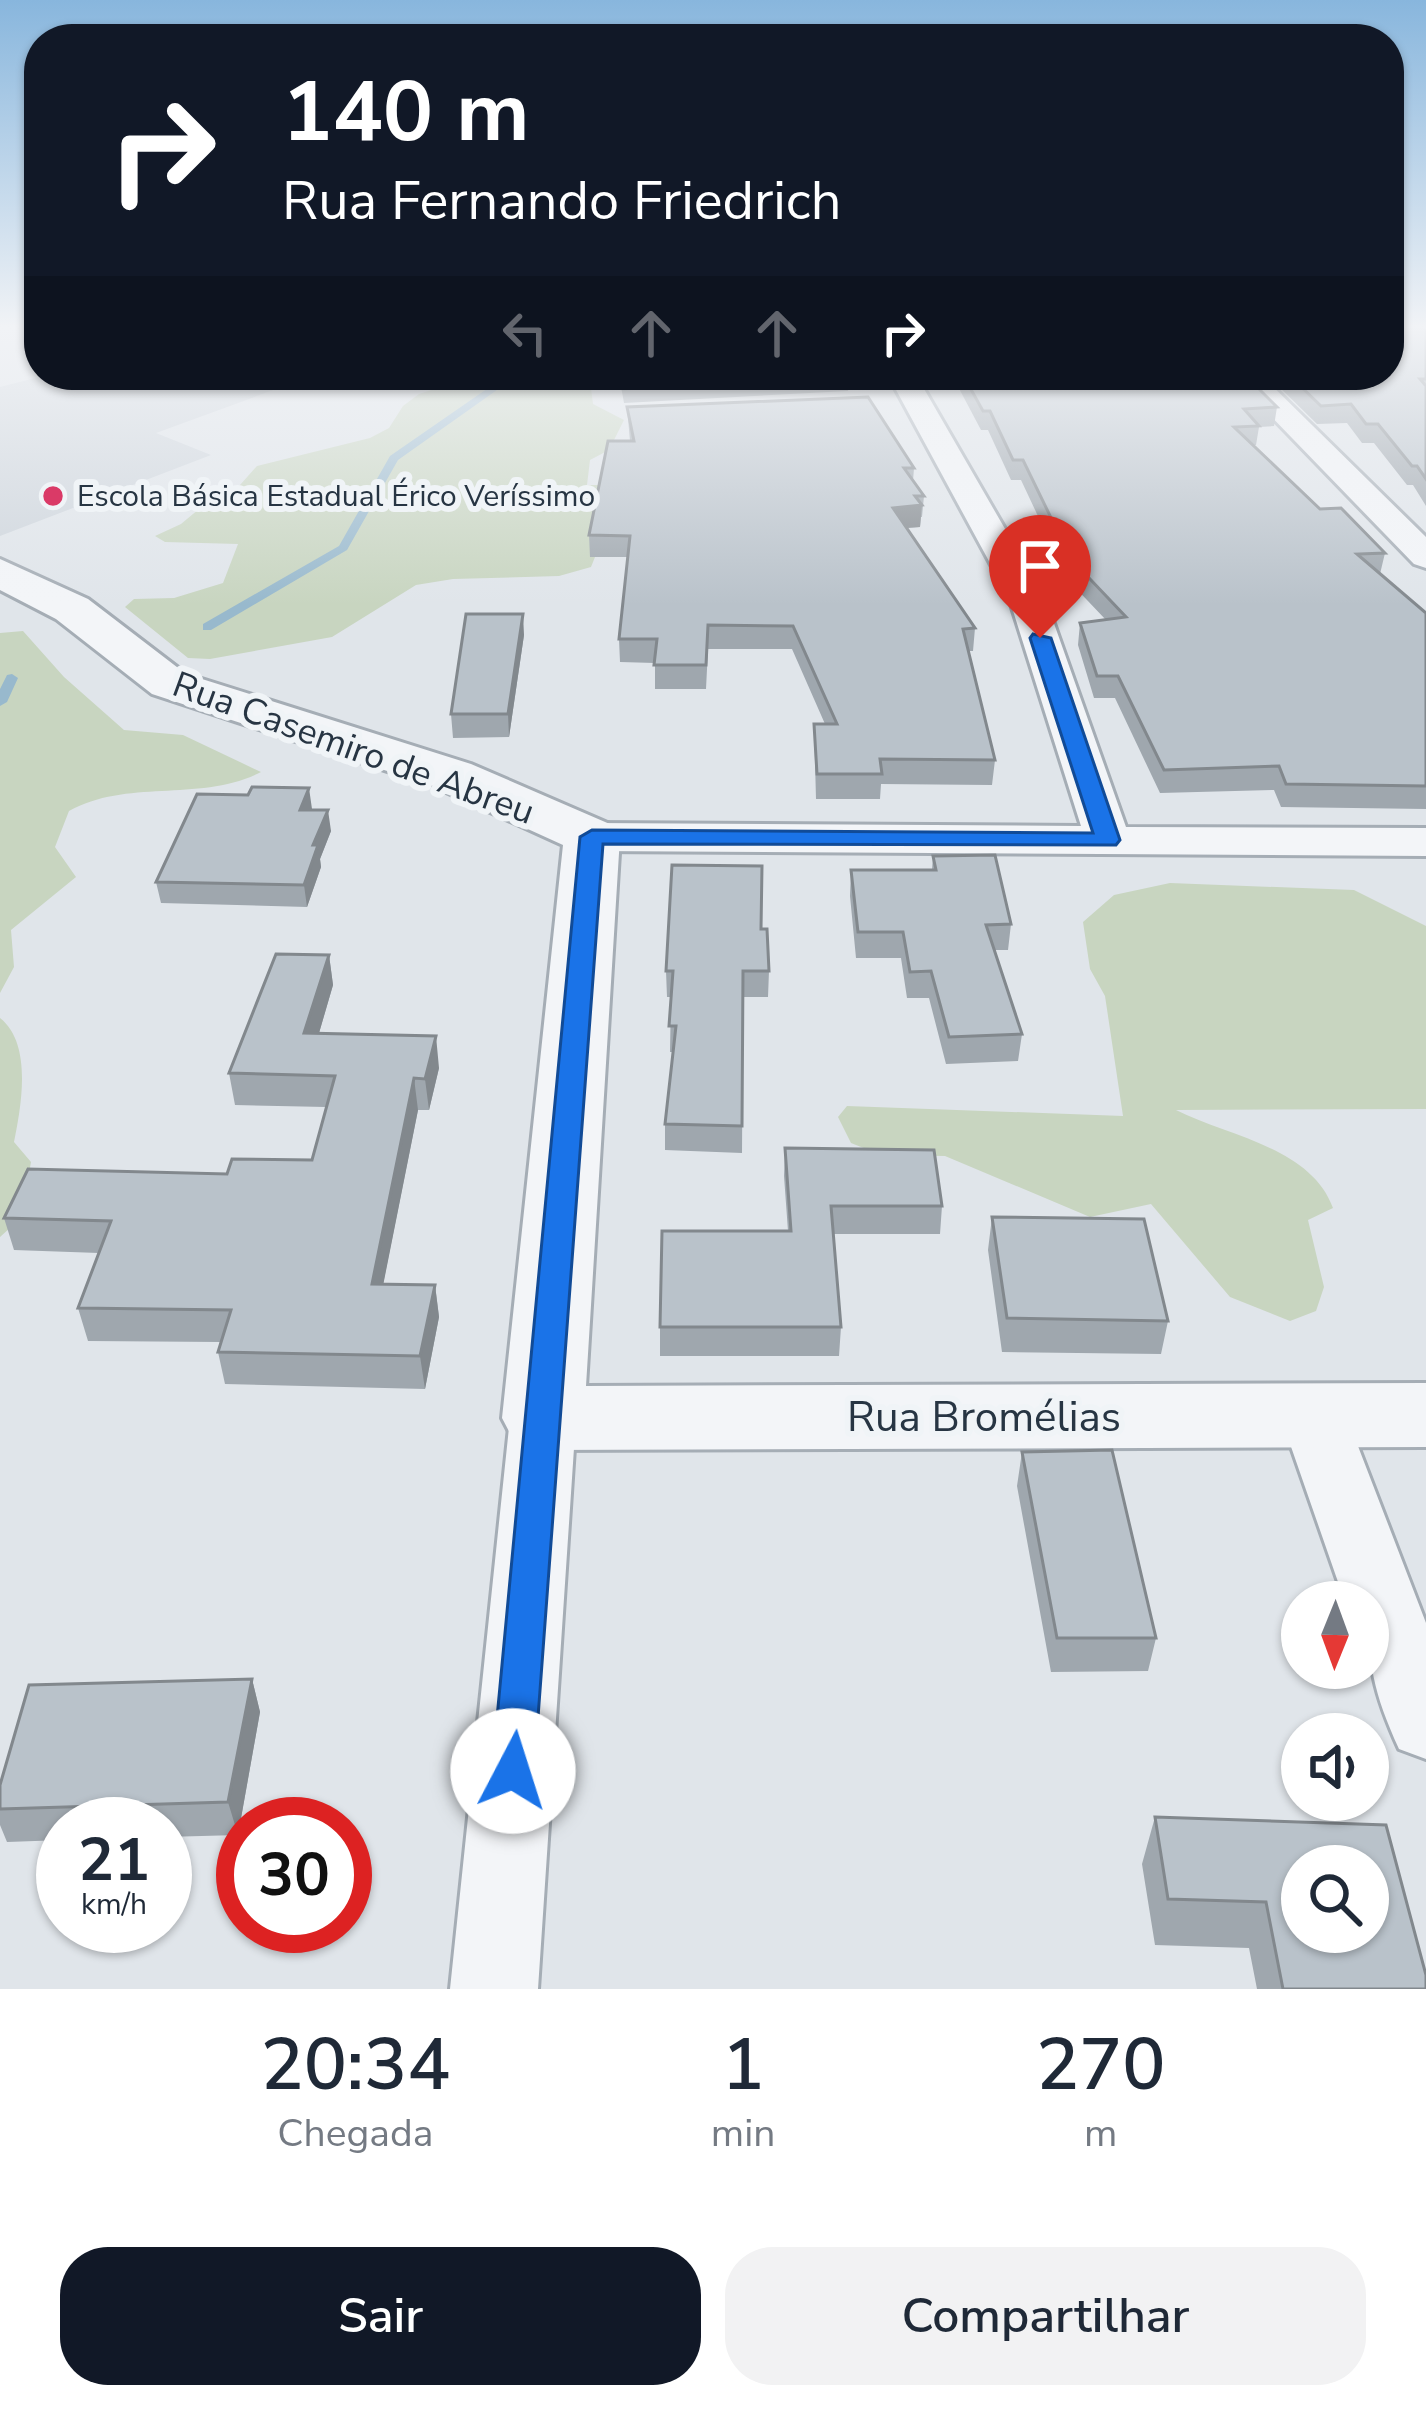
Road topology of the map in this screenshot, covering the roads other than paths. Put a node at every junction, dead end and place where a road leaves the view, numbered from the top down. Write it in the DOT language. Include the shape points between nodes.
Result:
graph roads {
  1 [pos="927,419"];
  2 [pos="1289,419"];
  3 [pos="1426,556"];
  4 [pos="0,572"];
  5 [pos="592,837"];
  6 [pos="1108,840"];
  7 [pos="1426,842"];
  8 [pos="1313,1415"];
  9 [pos="1426,1415"];
  10 [pos="543,1418"];
  11 [pos="1426,1724"];
  12 [pos="494,1989"];
  1 -- 6 [label="street" via="1027,598"];
  2 -- 3 [label="street"];
  4 -- 5 [label="street, Rua Casemiro de Abreu" via="72,610 169,684 452,775"];
  5 -- 6 [label="street"];
  5 -- 10 [label="street"];
  6 -- 7 [label="street"];
  8 -- 9 [label="street, Rua Bromélias"];
  8 -- 10 [label="street, Rua Bromélias"];
  8 -- 11 [label="street"];
  10 -- 12 [label="street"];
}
